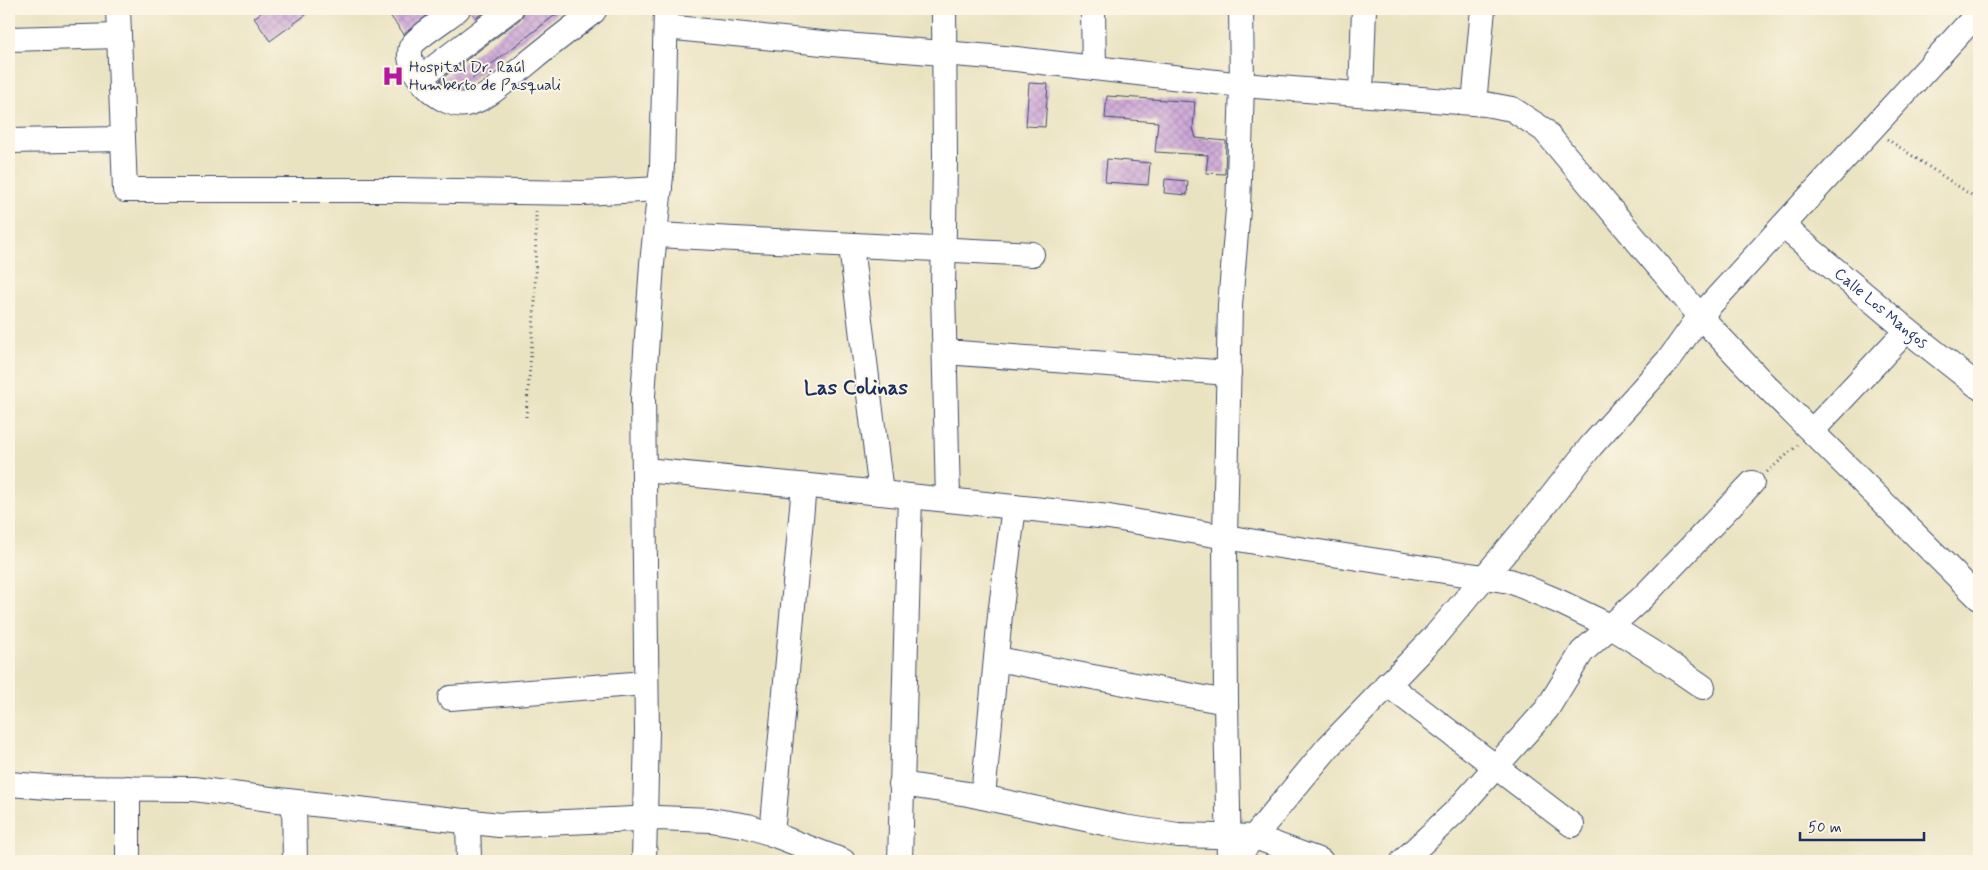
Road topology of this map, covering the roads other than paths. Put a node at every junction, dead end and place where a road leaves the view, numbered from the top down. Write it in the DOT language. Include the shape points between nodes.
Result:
graph roads {
  1 [pos="118,9"];
  2 [pos="458,9"];
  3 [pos="511,9"];
  4 [pos="595,9"];
  5 [pos="944,9"];
  6 [pos="1094,9"];
  7 [pos="1242,9"];
  8 [pos="1364,9"];
  9 [pos="1483,9"];
  10 [pos="1979,12"];
  11 [pos="666,18"];
  12 [pos="119,36"];
  13 [pos="9,39"];
  14 [pos="944,53"];
  15 [pos="1094,68"];
  16 [pos="420,78"];
  17 [pos="1242,85"];
  18 [pos="1361,94"];
  19 [pos="1474,104"];
  20 [pos="123,139"];
  21 [pos="9,141"];
  22 [pos="660,189"];
  23 [pos="1783,226"];
  24 [pos="656,235"];
  25 [pos="851,246"];
  26 [pos="944,251"];
  27 [pos="1032,254"];
  28 [pos="1700,316"];
  29 [pos="1907,330"];
  30 [pos="945,352"];
  31 [pos="1229,373"];
  32 [pos="1979,387"];
  33 [pos="1812,431"];
  34 [pos="645,470"];
  35 [pos="1752,483"];
  36 [pos="804,486"];
  37 [pos="881,493"];
  38 [pos="910,496"];
  39 [pos="948,500"];
  40 [pos="1014,507"];
  41 [pos="1226,537"];
  42 [pos="1486,576"];
  43 [pos="1979,598"];
  44 [pos="1610,626"];
  45 [pos="997,659"];
  46 [pos="646,683"];
  47 [pos="1387,684"];
  48 [pos="1703,687"];
  49 [pos="450,698"];
  50 [pos="1226,702"];
  51 [pos="1495,766"];
  52 [pos="9,784"];
  53 [pos="901,784"];
  54 [pos="128,788"];
  55 [pos="984,797"];
  56 [pos="294,802"];
  57 [pos="645,819"];
  58 [pos="468,821"];
  59 [pos="1572,825"];
  60 [pos="772,834"];
  61 [pos="1229,837"];
  62 [pos="1255,837"];
  63 [pos="128,861"];
  64 [pos="295,861"];
  65 [pos="469,861"];
  66 [pos="644,861"];
  67 [pos="843,861"];
  68 [pos="900,861"];
  69 [pos="1229,861"];
  70 [pos="1234,861"];
  71 [pos="1321,861"];
  72 [pos="1403,861"];
  1 -- 12 [label="street"];
  2 -- 16 [label="street" via="411,46 413,65"];
  3 -- 16 [label="street"];
  4 -- 16 [label="street" via="477,100 464,105 450,102 432,92"];
  5 -- 14 [label="street"];
  6 -- 15 [label="street"];
  7 -- 17 [label="street"];
  8 -- 18 [label="street"];
  9 -- 19 [label="street"];
  10 -- 23 [label="street"];
  11 -- 14 [label="street" via="832,44"];
  11 -- 22 [label="street"];
  12 -- 13 [label="street"];
  12 -- 20 [label="street"];
  14 -- 15 [label="street"];
  14 -- 26 [label="street"];
  15 -- 17 [label="street"];
  17 -- 18 [label="street"];
  17 -- 31 [label="street"];
  18 -- 19 [label="street"];
  19 -- 28 [label="street" via="1512,109 1544,130"];
  20 -- 21 [label="street"];
  20 -- 22 [label="street" via="125,190 583,193"];
  22 -- 24 [label="street"];
  23 -- 28 [label="street"];
  23 -- 29 [label="street, Calle Los Mangos"];
  24 -- 25 [label="street"];
  24 -- 34 [label="street" via="643,396"];
  25 -- 26 [label="street"];
  25 -- 37 [label="street"];
  26 -- 27 [label="street"];
  26 -- 30 [label="street"];
  28 -- 33 [label="street"];
  28 -- 42 [label="street" via="1670,358 1591,446"];
  29 -- 32 [label="street, Calle Los Mangos"];
  29 -- 33 [label="street"];
  30 -- 31 [label="street"];
  30 -- 39 [label="street"];
  31 -- 41 [label="street"];
  33 -- 43 [label="street"];
  34 -- 36 [label="street"];
  34 -- 46 [label="street"];
  35 -- 44 [label="street" via="1644,597"];
  36 -- 37 [label="street"];
  36 -- 60 [label="street"];
  37 -- 38 [label="street"];
  38 -- 39 [label="street"];
  38 -- 53 [label="street"];
  39 -- 40 [label="street"];
  40 -- 41 [label="street" via="1109,517"];
  40 -- 45 [label="street"];
  41 -- 42 [label="street"];
  41 -- 50 [label="street"];
  42 -- 44 [label="street" via="1530,588"];
  42 -- 47 [label="street" via="1435,636"];
  44 -- 48 [label="street"];
  44 -- 51 [label="street" via="1582,652 1547,709"];
  45 -- 50 [label="street"];
  45 -- 55 [label="street"];
  46 -- 49 [label="street"];
  46 -- 57 [label="street"];
  47 -- 51 [label="street"];
  47 -- 62 [label="street" via="1329,746"];
  50 -- 61 [label="street"];
  51 -- 59 [label="street"];
  51 -- 72 [label="street" via="1458,809"];
  52 -- 54 [label="street"];
  53 -- 55 [label="street"];
  53 -- 68 [label="street"];
  54 -- 56 [label="street" via="194,789"];
  54 -- 63 [label="street"];
  55 -- 61 [label="street" via="1123,827"];
  56 -- 58 [label="street"];
  56 -- 64 [label="street"];
  57 -- 58 [label="street" via="499,825"];
  57 -- 60 [label="street" via="711,820"];
  57 -- 66 [label="street"];
  58 -- 65 [label="street"];
  60 -- 67 [label="street"];
  61 -- 62 [label="street"];
  61 -- 69 [label="street"];
  62 -- 70 [label="street"];
  62 -- 71 [label="street"];
}
